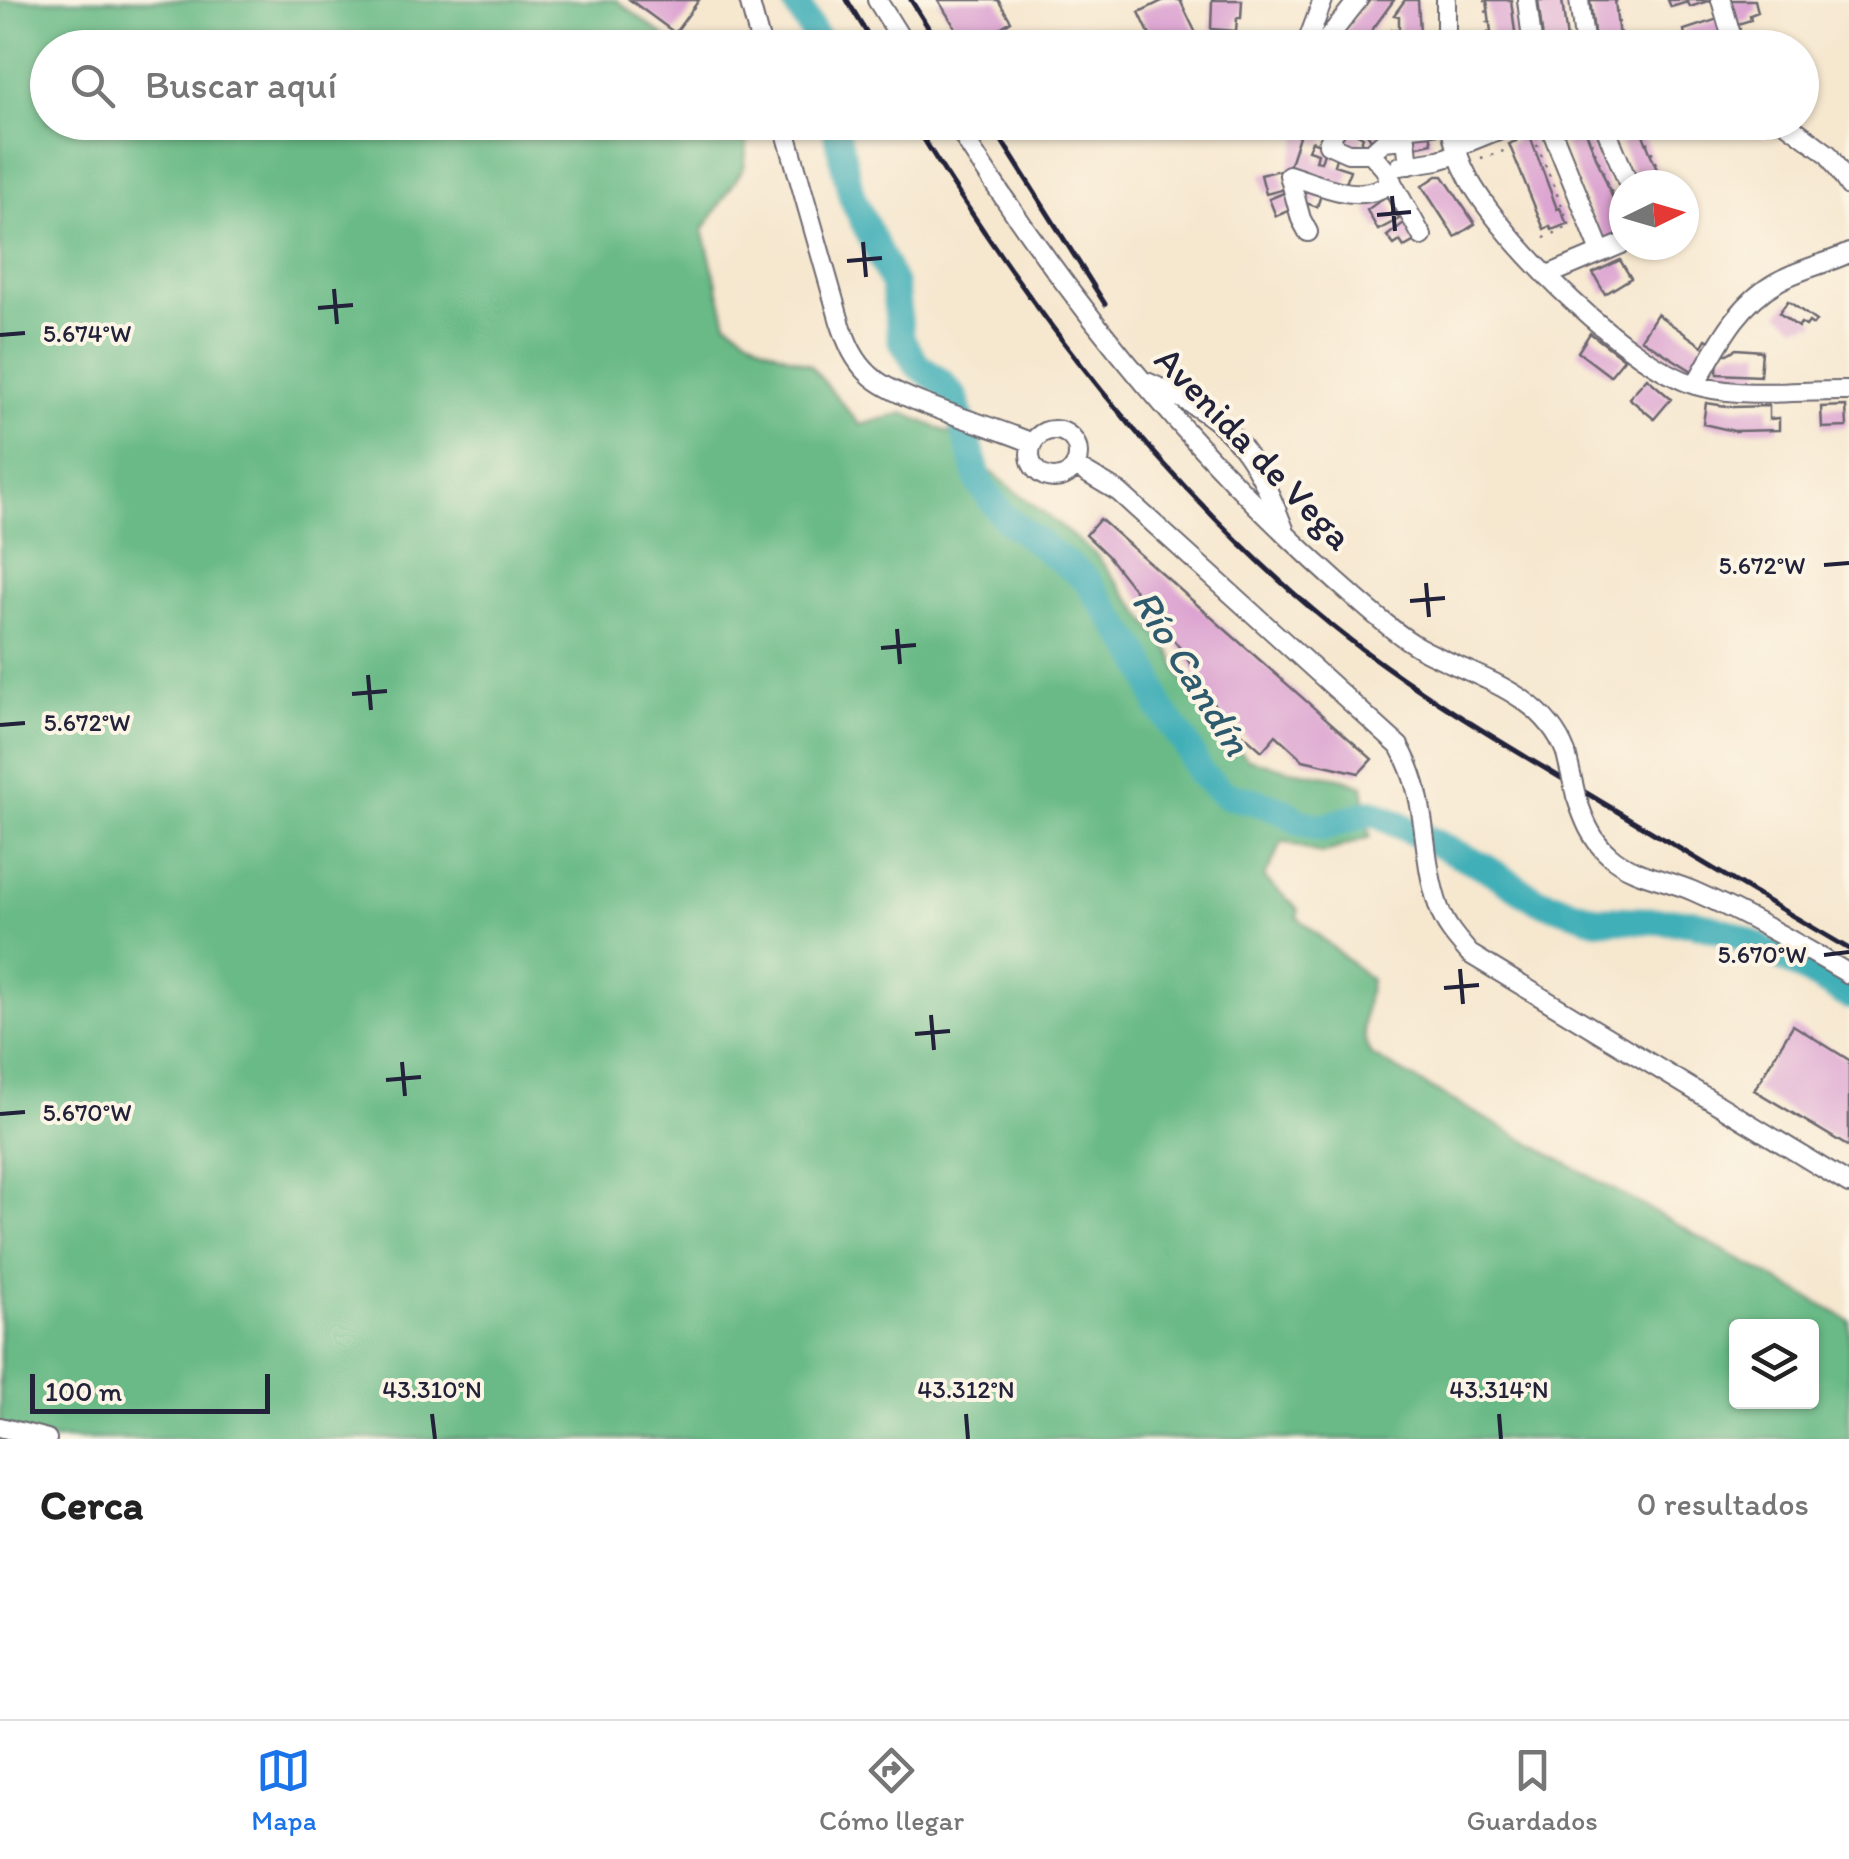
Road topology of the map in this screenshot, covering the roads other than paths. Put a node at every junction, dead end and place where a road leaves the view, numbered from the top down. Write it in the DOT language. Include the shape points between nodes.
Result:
graph roads {
  1 [pos="749,0"];
  2 [pos="877,0"];
  3 [pos="1323,0"];
  4 [pos="1358,0"];
  5 [pos="1446,0"];
  6 [pos="1527,0"];
  7 [pos="1579,0"];
  8 [pos="1721,0"];
  9 [pos="757,30"];
  10 [pos="896,30"];
  11 [pos="1312,30"];
  12 [pos="1334,30"];
  13 [pos="1446,30"];
  14 [pos="1531,30"];
  15 [pos="1583,30"];
  16 [pos="1730,30"];
  17 [pos="789,140"];
  18 [pos="966,140"];
  19 [pos="1330,140"];
  20 [pos="1385,140"];
  21 [pos="1406,140"];
  22 [pos="1454,140"];
  23 [pos="1485,140"];
  24 [pos="1555,140"];
  25 [pos="1611,140"];
  26 [pos="1809,140"];
  27 [pos="1457,150"];
  28 [pos="1371,153"];
  29 [pos="1410,165"];
  30 [pos="1623,170"];
  31 [pos="1388,175"];
  32 [pos="1849,186"];
  33 [pos="1308,232"];
  34 [pos="1422,236"];
  35 [pos="1609,249"];
  36 [pos="1601,252"];
  37 [pos="1849,252"];
  38 [pos="1548,275"];
  39 [pos="1140,379"];
  40 [pos="1695,384"];
  41 [pos="1849,391"];
  42 [pos="1032,443"];
  43 [pos="1075,466"];
  44 [pos="1286,534"];
  45 [pos="1849,974"];
  46 [pos="1849,1184"];
  47 [pos="0,1427"];
  48 [pos="47,1439"];
  1 -- 9 [label="street"];
  2 -- 10 [label="street"];
  3 -- 11 [label="street"];
  4 -- 12 [label="street"];
  5 -- 13 [label="street"];
  6 -- 14 [label="street"];
  7 -- 15 [label="street"];
  8 -- 16 [label="street"];
  17 -- 42 [label="street" via="851,354 873,378"];
  18 -- 39 [label="street, Avenida de Vega" via="1067,288"];
  19 -- 28 [label="street" via="1348,153"];
  20 -- 28 [label="street"];
  21 -- 29 [label="street"];
  22 -- 27 [label="street"];
  23 -- 27 [label="street"];
  24 -- 36 [label="street"];
  25 -- 30 [label="street"];
  26 -- 32 [label="street" via="1828,154"];
  27 -- 29 [label="street"];
  27 -- 38 [label="street" via="1491,210"];
  28 -- 31 [label="street"];
  29 -- 31 [label="street"];
  31 -- 33 [label="street" via="1370,194 1289,175"];
  31 -- 34 [label="street"];
  35 -- 36 [label="street"];
  36 -- 38 [label="street"];
  37 -- 40 [label="street" via="1760,294 1728,329"];
  38 -- 40 [label="street" via="1632,350"];
  39 -- 44 [label="street, Avenida de Vega"];
  39 -- 44 [label="street" via="1211,416 1242,442"];
  40 -- 41 [label="street"];
  42 -- 43 [label="street" via="1050,430 1065,433 1076,444"];
  42 -- 43 [label="street" via="1030,459 1038,474 1054,479"];
  43 -- 46 [label="street" via="1118,492 1399,746 1416,778 1440,910 1470,954"];
  44 -- 45 [label="street, Avenida de Vega, bridge" via="1420,648 1509,690 1551,723 1594,839 1608,855 1737,911"];
  47 -- 48 [label="street"];
}
